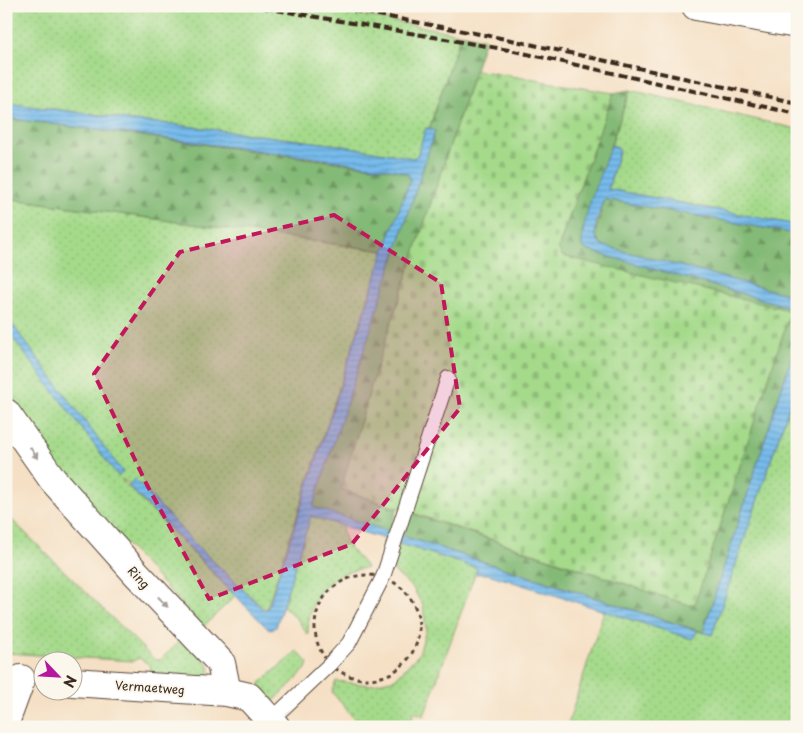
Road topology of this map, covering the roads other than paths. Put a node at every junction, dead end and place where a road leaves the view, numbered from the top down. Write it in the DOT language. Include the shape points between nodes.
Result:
graph roads {
  1 [pos="696,6"];
  2 [pos="744,15"];
  3 [pos="797,24"];
  4 [pos="797,35"];
  5 [pos="448,378"];
  6 [pos="6,413"];
  7 [pos="23,679"];
  8 [pos="82,683"];
  9 [pos="227,692"];
  10 [pos="6,720"];
  11 [pos="274,723"];
  1 -- 2 [label="main road"];
  2 -- 3 [label="main road"];
  2 -- 4 [label="main road"];
  5 -- 11 [label="lane" via="383,577 349,643"];
  6 -- 9 [label="main road, Ring, one-way" via="53,480 221,663"];
  7 -- 10 [label="main road"];
  8 -- 9 [label="main road, Vermaetweg"];
  9 -- 11 [label="main road" via="249,697"];
}
